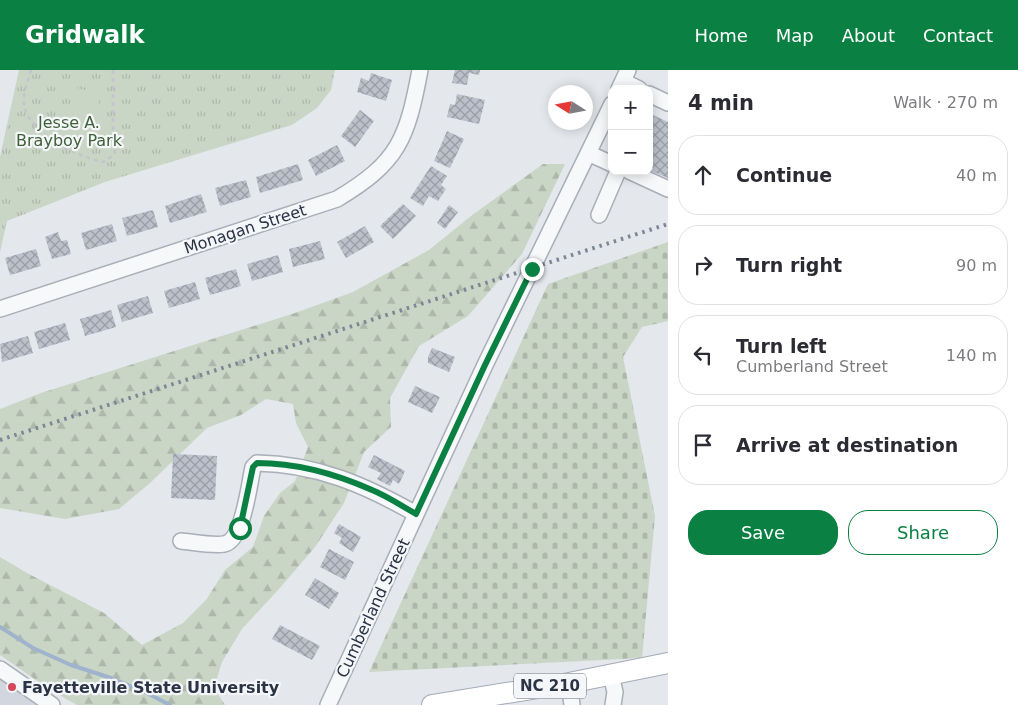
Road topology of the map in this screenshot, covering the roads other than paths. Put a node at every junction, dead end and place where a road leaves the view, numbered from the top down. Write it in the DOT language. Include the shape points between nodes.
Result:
graph roads {
  1 [pos="420,70"];
  2 [pos="625,76"];
  3 [pos="635,85"];
  4 [pos="653,96"];
  5 [pos="668,103"];
  6 [pos="608,112"];
  7 [pos="588,153"];
  8 [pos="608,162"];
  9 [pos="616,175"];
  10 [pos="638,175"];
  11 [pos="668,189"];
  12 [pos="598,215"];
  13 [pos="0,309"];
  14 [pos="416,514"];
  15 [pos="181,541"];
  16 [pos="668,663"];
  17 [pos="0,669"];
  18 [pos="611,676"];
  19 [pos="569,683"];
  20 [pos="52,705"];
  21 [pos="328,705"];
  22 [pos="432,705"];
  23 [pos="572,705"];
  24 [pos="613,705"];
  1 -- 13 [label="street, Monagan Street" via="410,118 395,150 372,175 336,199"];
  2 -- 3 [label="street"];
  4 -- 5 [label="street"];
  6 -- 7 [label="street, Cumberland Street"];
  7 -- 8 [label="street"];
  7 -- 14 [label="street, Cumberland Street"];
  9 -- 12 [label="street"];
  10 -- 11 [label="street"];
  14 -- 15 [label="street" via="374,490 338,477 257,463 253,467 240,528 234,538 224,544"];
  14 -- 21 [label="street, Cumberland Street"];
  16 -- 18 [label="main road, NC 210"];
  17 -- 20 [label="street"];
  18 -- 19 [label="main road, NC 210"];
  18 -- 24 [label="street" via="615,692"];
  19 -- 22 [label="main road, NC 210"];
  19 -- 23 [label="street"];
}
